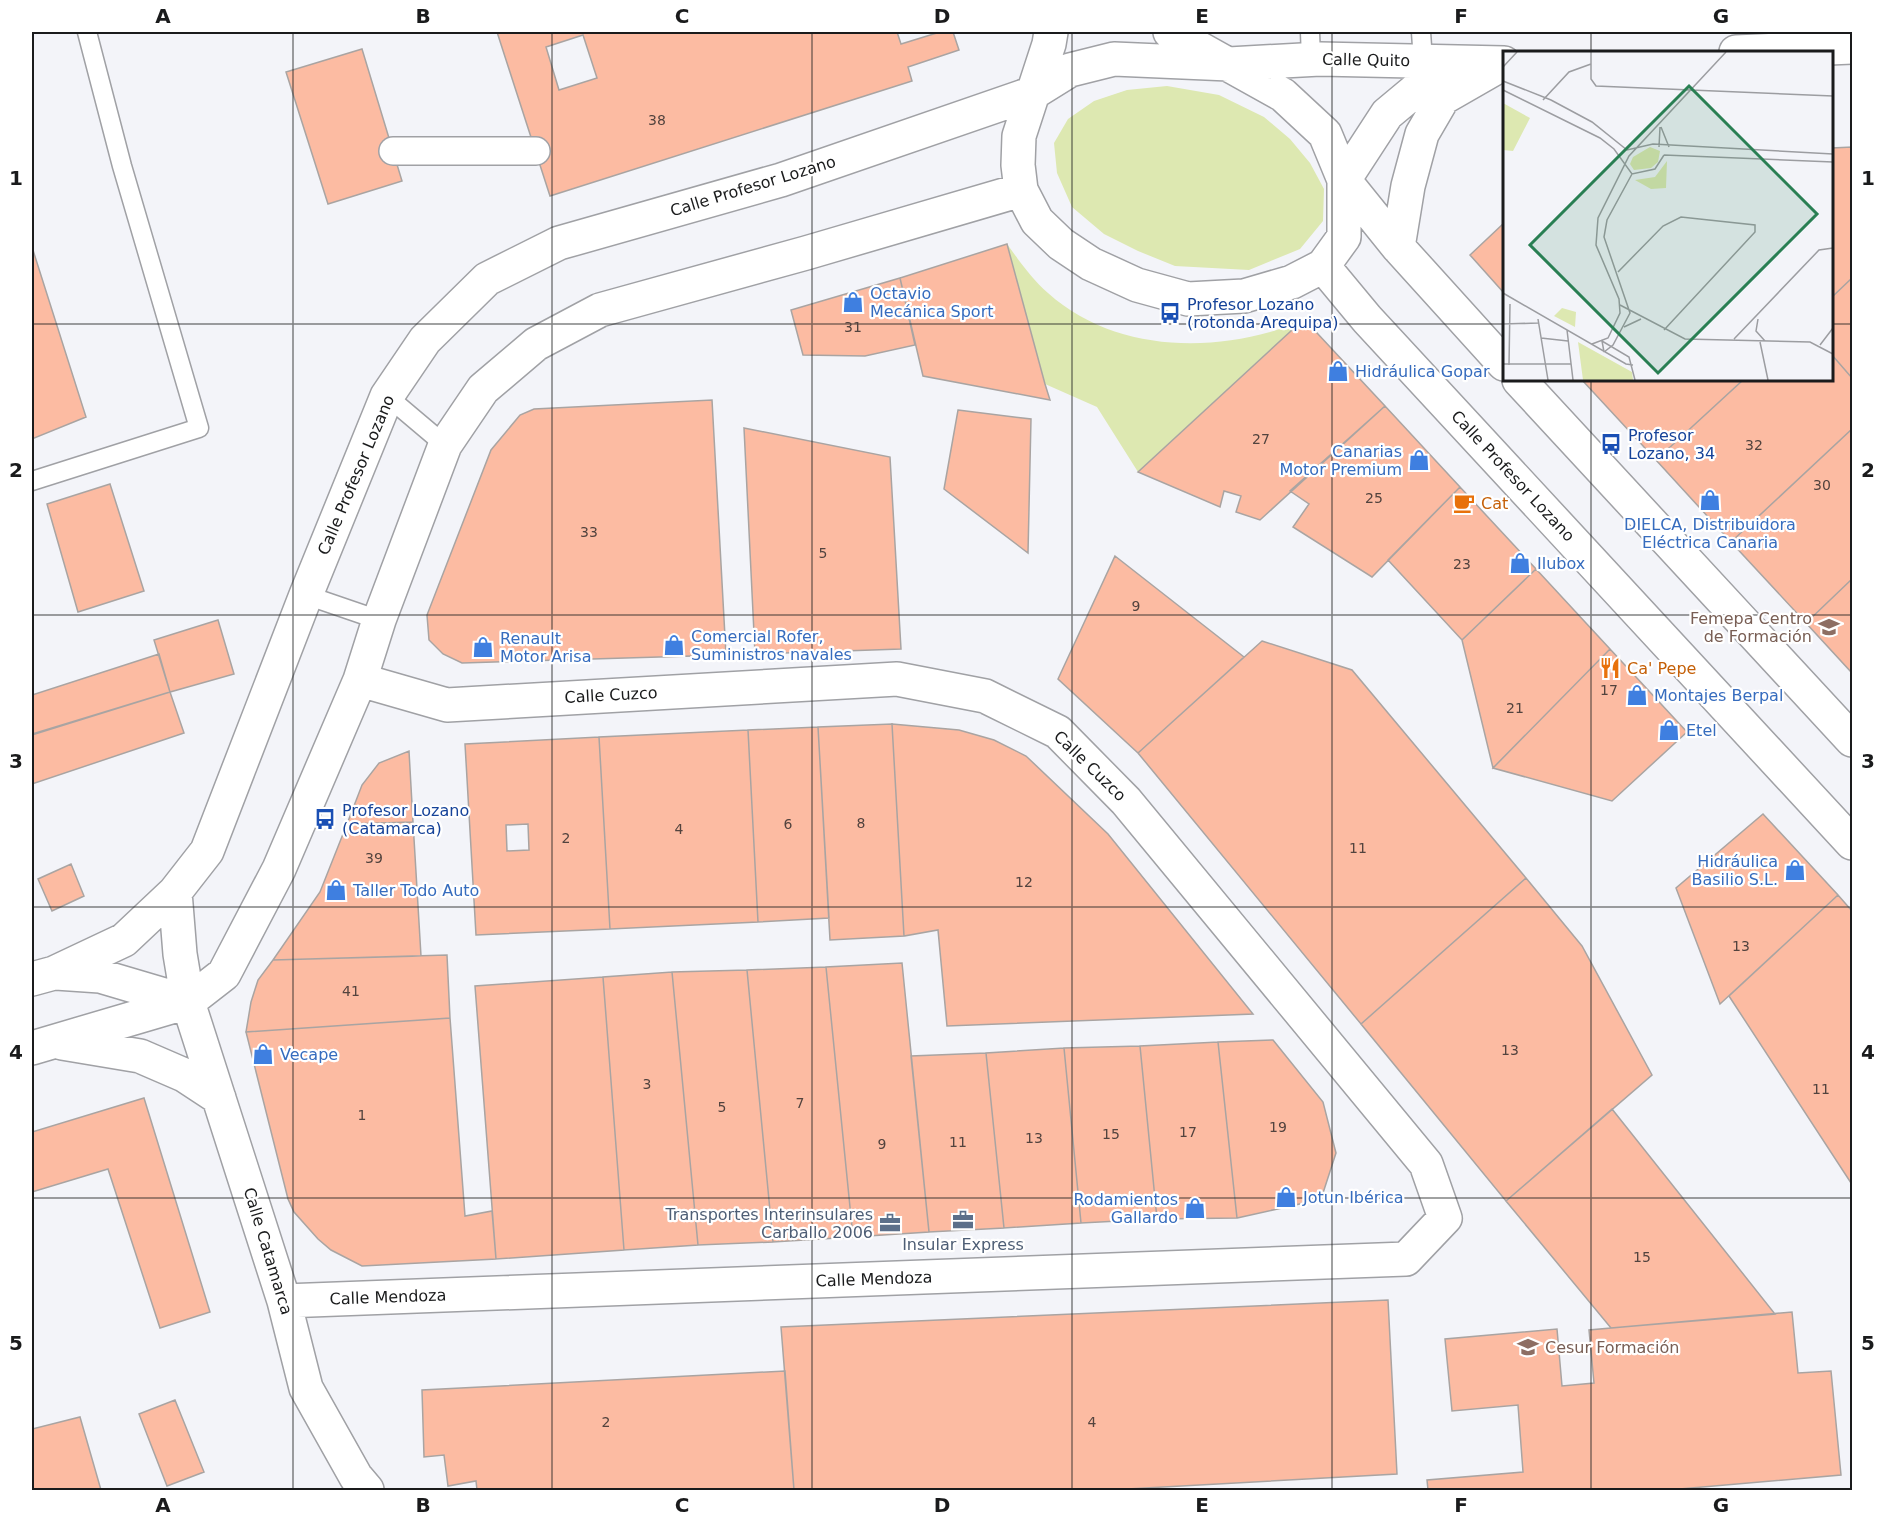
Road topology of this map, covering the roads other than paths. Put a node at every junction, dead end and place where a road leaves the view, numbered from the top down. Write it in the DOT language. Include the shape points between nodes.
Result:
graph roads {
  1 [pos="87,32"];
  2 [pos="1051,32"];
  3 [pos="1170,32"];
  4 [pos="1310,46"];
  5 [pos="1422,46"];
  6 [pos="1852,47"];
  7 [pos="1759,51"];
  8 [pos="1503,63"];
  9 [pos="1503,63"];
  10 [pos="1229,64"];
  11 [pos="1503,64"];
  12 [pos="1033,93"];
  13 [pos="536,151"];
  14 [pos="393,152"];
  15 [pos="1344,180"];
  16 [pos="1021,190"];
  17 [pos="1398,247"];
  18 [pos="1323,266"];
  19 [pos="1503,363"];
  20 [pos="1520,381"];
  21 [pos="387,396"];
  22 [pos="445,445"];
  23 [pos="32,481"];
  24 [pos="306,595"];
  25 [pos="379,620"];
  26 [pos="360,680"];
  27 [pos="1852,740"];
  28 [pos="1852,843"];
  29 [pos="175,892"];
  30 [pos="43,976"];
  31 [pos="188,1002"];
  32 [pos="42,1044"];
  33 [pos="219,1098"];
  34 [pos="1445,1218"];
  35 [pos="284,1301"];
  36 [pos="367,1491"];
  1 -- 23 [label="lane" via="199,428"];
  2 -- 12 [label="street"];
  3 -- 10 [label="street"];
  4 -- 5 [label="street, Calle Quito"];
  4 -- 10 [label="street, Calle Quito"];
  5 -- 8 [label="street, Calle Quito"];
  6 -- 7 [label="street"];
  9 -- 15 [label="street, Calle Quito" via="1430,79 1387,114"];
  10 -- 12 [label="street, Calle Quito" via="1114,59 1070,70"];
  10 -- 15 [label="street" via="1283,95 1325,134"];
  11 -- 17 [label="street" via="1443,98 1422,134"];
  12 -- 16 [label="street" via="1018,136"];
  12 -- 21 [label="street, Calle Profesor Lozano" via="781,180 559,243 487,279 425,340"];
  13 -- 14 [label="street"];
  15 -- 17 [label="street"];
  15 -- 18 [label="street" via="1344,237"];
  16 -- 18 [label="street" via="1037,220 1061,244 1091,264 1137,285 1188,299 1244,296 1292,282"];
  16 -- 22 [label="street" via="600,310 536,344 483,389"];
  17 -- 19 [label="street"];
  18 -- 28 [label="street, Calle Profesor Lozano" via="1366,319"];
  20 -- 27 [label="street"];
  21 -- 22 [label="lane"];
  21 -- 24 [label="street, Calle Profesor Lozano"];
  22 -- 25 [label="street"];
  24 -- 25 [label="lane"];
  24 -- 29 [label="street, Calle Profesor Lozano" via="207,851"];
  25 -- 26 [label="street"];
  26 -- 31 [label="street" via="279,869 224,974"];
  26 -- 34 [label="street, Calle Cuzco" via="447,705 897,679 985,696 1058,732 1126,801 1426,1164"];
  29 -- 30 [label="street, Calle Profesor Lozano" via="124,940"];
  29 -- 31 [label="street"];
  30 -- 31 [label="street, Calle Profesor Lozano" via="100,976"];
  31 -- 32 [label="street"];
  31 -- 33 [label="street, Calle Catamarca"];
  32 -- 33 [label="street" via="140,1056"];
  33 -- 35 [label="street, Calle Catamarca"];
  34 -- 35 [label="street, Calle Mendoza" via="1406,1259"];
  35 -- 36 [label="street, Calle Catamarca" via="306,1388"];
}
